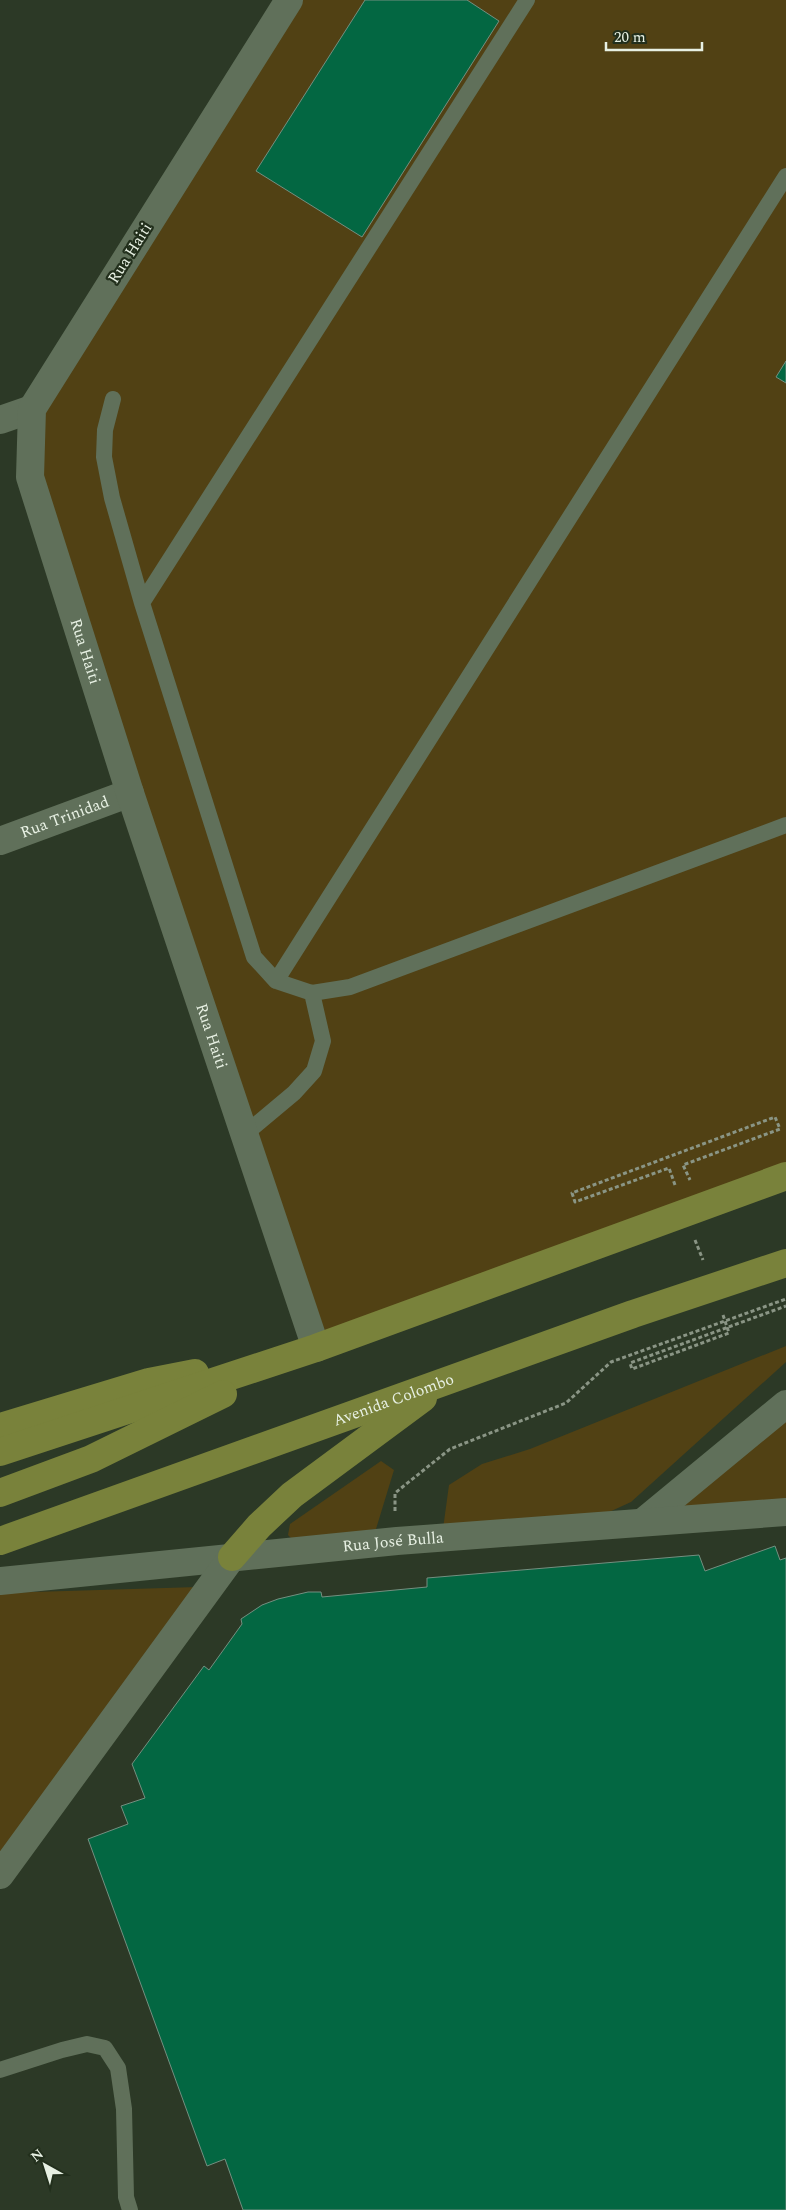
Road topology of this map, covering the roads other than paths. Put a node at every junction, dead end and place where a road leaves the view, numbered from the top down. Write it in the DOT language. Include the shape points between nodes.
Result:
graph roads {
  1 [pos="289,0"];
  2 [pos="527,0"];
  3 [pos="786,176"];
  4 [pos="113,399"];
  5 [pos="32,409"];
  6 [pos="0,420"];
  7 [pos="142,603"];
  8 [pos="130,793"];
  9 [pos="786,825"];
  10 [pos="0,841"];
  11 [pos="276,981"];
  12 [pos="312,993"];
  13 [pos="245,1134"];
  14 [pos="786,1176"];
  15 [pos="786,1263"];
  16 [pos="316,1348"];
  17 [pos="447,1381"];
  18 [pos="786,1404"];
  19 [pos="0,1426"];
  20 [pos="0,1452"];
  21 [pos="0,1492"];
  22 [pos="786,1512"];
  23 [pos="642,1522"];
  24 [pos="0,1541"];
  25 [pos="232,1557"];
  26 [pos="0,1581"];
  27 [pos="0,1876"];
  28 [pos="0,2070"];
  29 [pos="130,2210"];
  1 -- 5 [label="street, Rua Haiti"];
  2 -- 7 [label="lane"];
  3 -- 11 [label="lane"];
  4 -- 7 [label="lane" via="105,430 104,457 112,498"];
  5 -- 6 [label="street"];
  5 -- 8 [label="street, Rua Haiti" via="30,477"];
  7 -- 11 [label="lane" via="254,957"];
  8 -- 10 [label="street, Rua Trinidad"];
  8 -- 13 [label="street, Rua Haiti"];
  9 -- 12 [label="lane" via="350,987"];
  11 -- 12 [label="lane"];
  12 -- 13 [label="lane" via="323,1041 314,1071 294,1093"];
  13 -- 16 [label="street, Rua Haiti"];
  14 -- 16 [label="main road"];
  15 -- 17 [label="main road, Avenida Colombo"];
  16 -- 19 [label="main road" via="149,1382"];
  16 -- 20 [label="main road"];
  16 -- 21 [label="main road" via="91,1459"];
  17 -- 24 [label="main road, Avenida Colombo"];
  17 -- 25 [label="main road" via="292,1495 258,1526"];
  18 -- 23 [label="street"];
  22 -- 23 [label="street, Rua José Bulla"];
  23 -- 25 [label="street, Rua José Bulla"];
  25 -- 26 [label="street, Rua José Bulla"];
  25 -- 27 [label="street"];
  28 -- 29 [label="lane" via="87,2044 105,2048 118,2068 124,2109 126,2197"];
}
